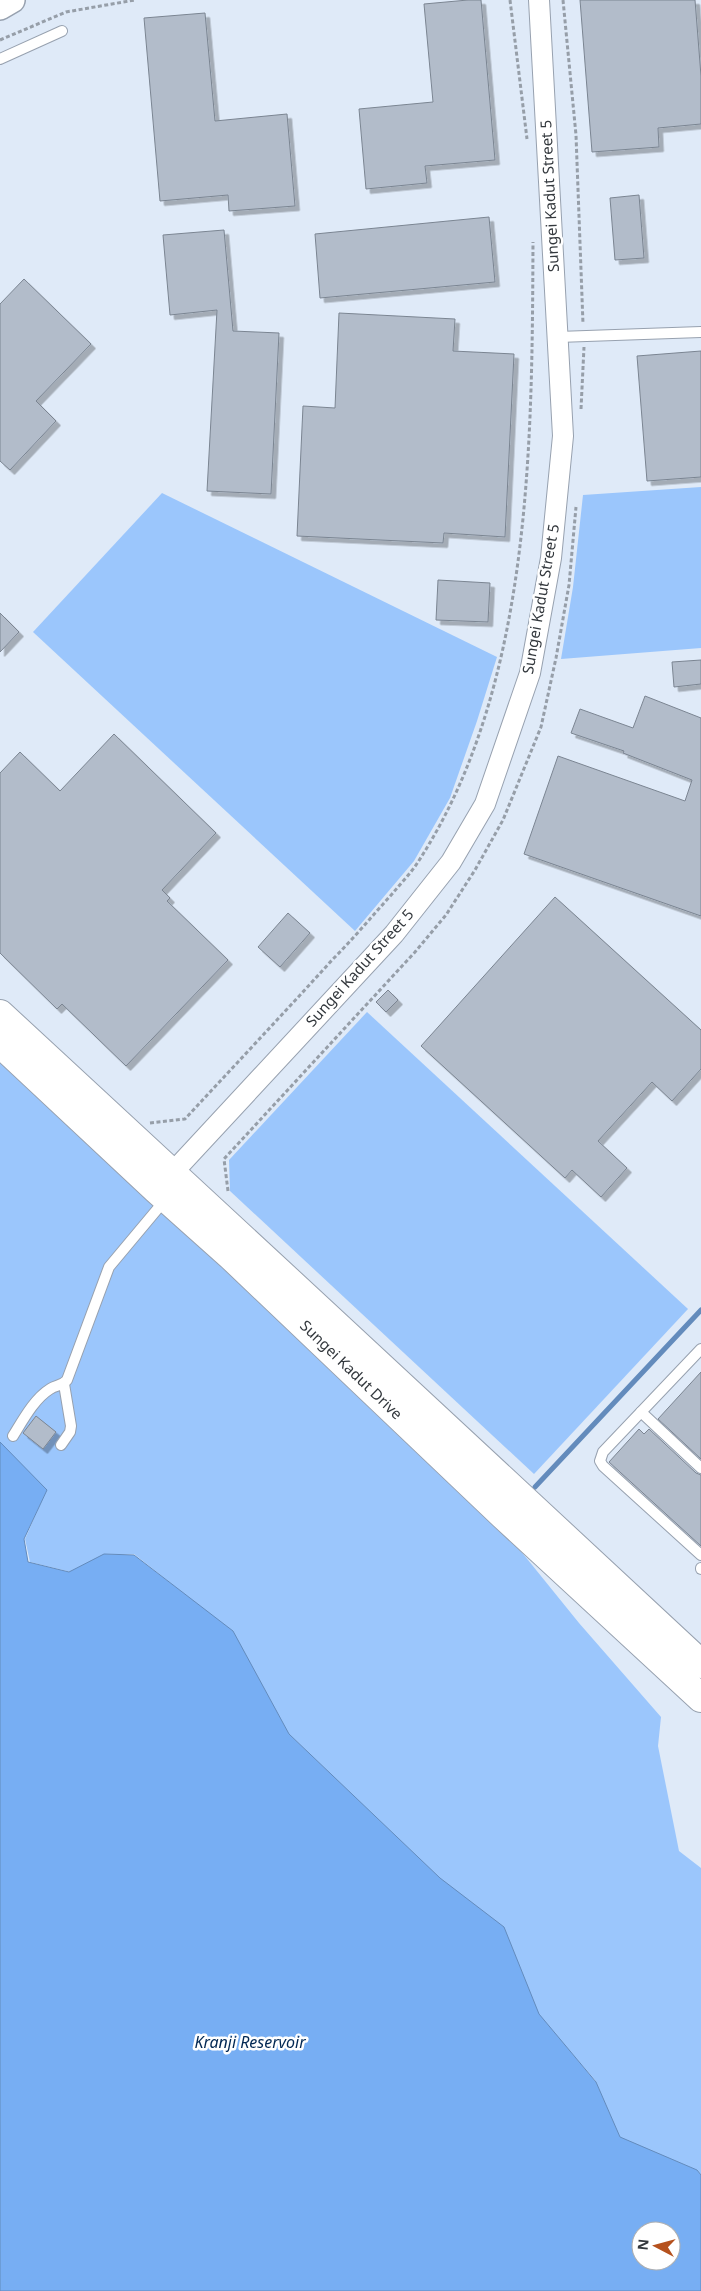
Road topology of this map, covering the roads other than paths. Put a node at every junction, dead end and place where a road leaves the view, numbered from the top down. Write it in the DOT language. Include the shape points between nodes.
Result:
graph roads {
  1 [pos="539,0"];
  2 [pos="62,31"];
  3 [pos="0,59"];
  4 [pos="701,332"];
  5 [pos="558,337"];
  6 [pos="0,1014"];
  7 [pos="0,1043"];
  8 [pos="164,1187"];
  9 [pos="701,1349"];
  10 [pos="64,1384"];
  11 [pos="640,1412"];
  12 [pos="13,1436"];
  13 [pos="61,1445"];
  14 [pos="701,1468"];
  15 [pos="701,1554"];
  16 [pos="701,1664"];
  17 [pos="701,1698"];
  1 -- 5 [label="street, Sungei Kadut Street 5"];
  2 -- 3 [label="lane"];
  4 -- 5 [label="lane"];
  5 -- 8 [label="street, Sungei Kadut Street 5" via="564,436 551,558 530,673 485,804 451,862 394,934"];
  6 -- 8 [label="main road, Sungei Kadut Drive"];
  7 -- 8 [label="main road, Sungei Kadut Drive"];
  8 -- 10 [label="lane" via="109,1267 71,1374"];
  8 -- 16 [label="main road, Sungei Kadut Drive" via="513,1488"];
  8 -- 17 [label="main road, Sungei Kadut Drive" via="238,1263"];
  9 -- 11 [label="lane"];
  10 -- 12 [label="lane" via="51,1388 40,1397"];
  10 -- 13 [label="lane" via="71,1426"];
  11 -- 14 [label="lane"];
  11 -- 15 [label="lane" via="603,1452 600,1461"];
}
